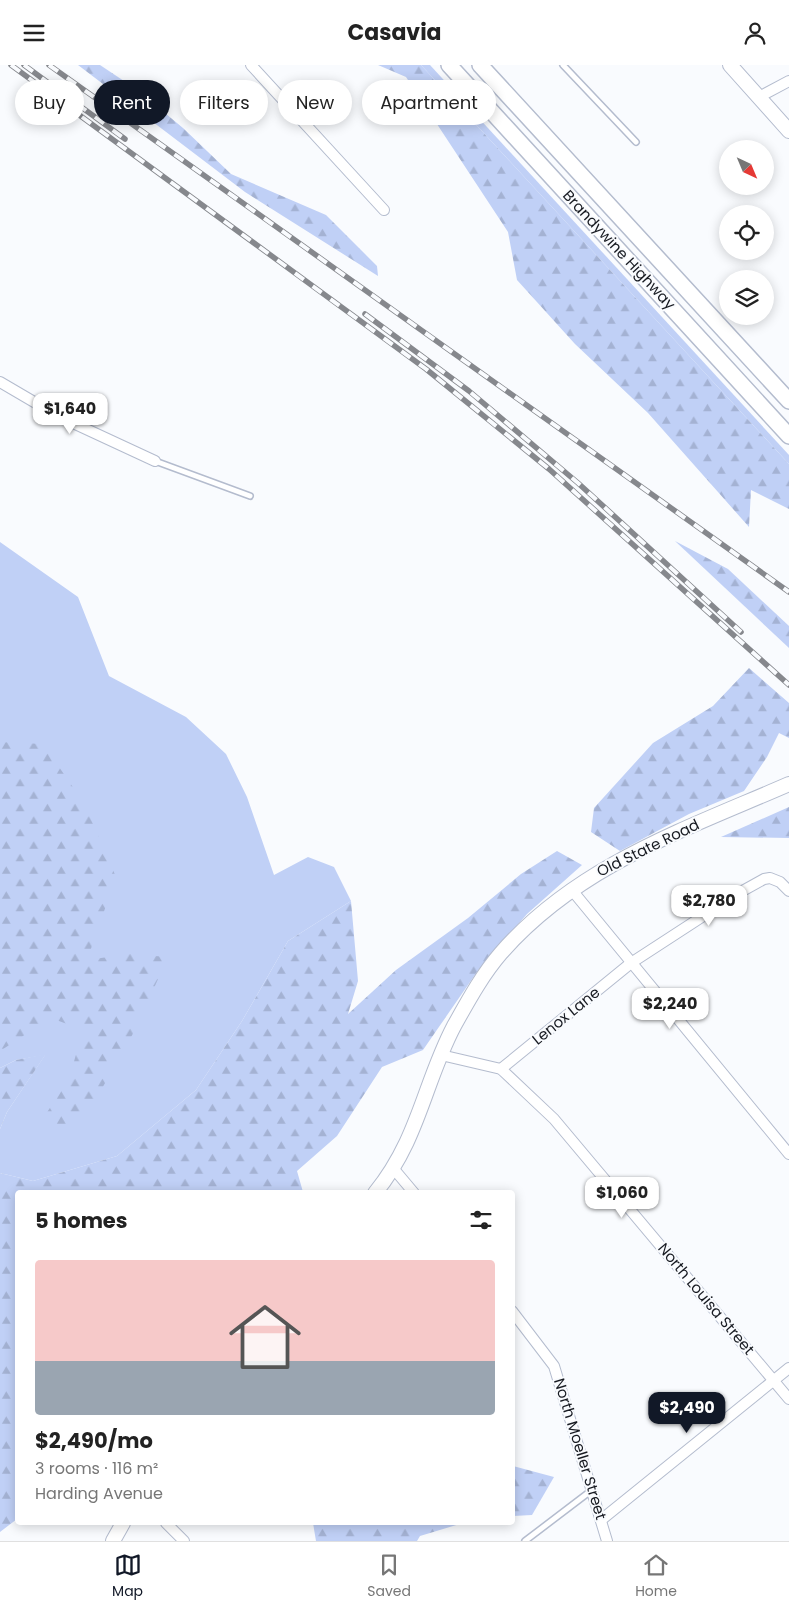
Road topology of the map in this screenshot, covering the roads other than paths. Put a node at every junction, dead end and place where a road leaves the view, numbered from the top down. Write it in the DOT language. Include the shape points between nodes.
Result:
graph roads {
  1 [pos="251,65"];
  2 [pos="449,65"];
  3 [pos="480,65"];
  4 [pos="563,65"];
  5 [pos="730,65"];
  6 [pos="789,81"];
  7 [pos="759,97"];
  8 [pos="789,131"];
  9 [pos="636,142"];
  10 [pos="384,210"];
  11 [pos="0,382"];
  12 [pos="789,401"];
  13 [pos="789,436"];
  14 [pos="155,461"];
  15 [pos="250,496"];
  16 [pos="789,783"];
  17 [pos="571,889"];
  18 [pos="789,891"];
  19 [pos="631,963"];
  20 [pos="441,1055"];
  21 [pos="502,1069"];
  22 [pos="788,1151"];
  23 [pos="393,1167"];
  24 [pos="377,1190"];
  25 [pos="412,1190"];
  26 [pos="515,1315"];
  27 [pos="789,1368"];
  28 [pos="774,1380"];
  29 [pos="789,1399"];
  30 [pos="592,1489"];
  31 [pos="601,1520"];
  32 [pos="122,1525"];
  33 [pos="168,1525"];
  34 [pos="112,1541"];
  35 [pos="184,1541"];
  36 [pos="525,1541"];
  37 [pos="606,1541"];
  1 -- 10 [label="street"];
  2 -- 13 [label="main road, Brandywine Highway"];
  3 -- 12 [label="main road, Brandywine Highway"];
  4 -- 9 [label="lane"];
  5 -- 7 [label="street"];
  6 -- 7 [label="street"];
  7 -- 8 [label="street"];
  11 -- 14 [label="street" via="58,416"];
  14 -- 15 [label="lane"];
  16 -- 17 [label="street, Old State Road" via="611,864"];
  17 -- 19 [label="street"];
  17 -- 20 [label="street, Old State Road" via="501,953 467,1003"];
  18 -- 19 [label="street, Lenox Lane" via="780,882 764,879"];
  19 -- 21 [label="street, Lenox Lane"];
  19 -- 22 [label="street"];
  20 -- 21 [label="street"];
  20 -- 23 [label="street, Old State Road" via="411,1136"];
  21 -- 28 [label="street, North Louisa Street" via="554,1119"];
  23 -- 24 [label="street, Old State Road"];
  23 -- 25 [label="street"];
  26 -- 30 [label="street, North Moeller Street" via="554,1366"];
  27 -- 28 [label="street"];
  28 -- 29 [label="street, North Louisa Street"];
  28 -- 31 [label="street"];
  30 -- 31 [label="street, North Moeller Street"];
  30 -- 36 [label="lane"];
  31 -- 37 [label="street, North Moeller Street"];
  32 -- 34 [label="street"];
  33 -- 35 [label="street"];
}
